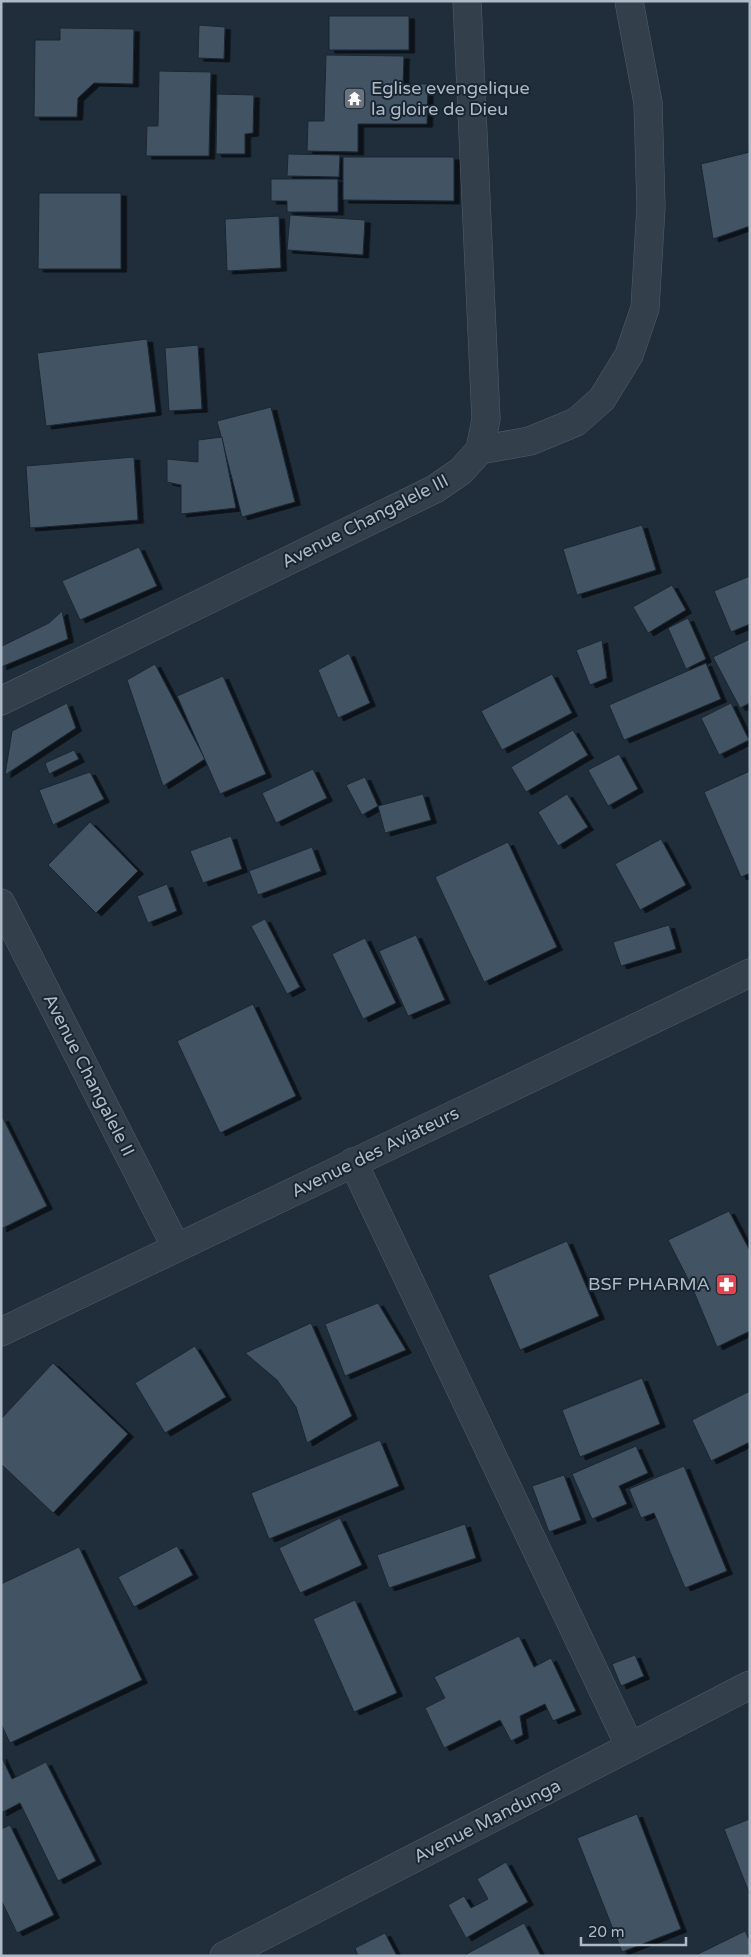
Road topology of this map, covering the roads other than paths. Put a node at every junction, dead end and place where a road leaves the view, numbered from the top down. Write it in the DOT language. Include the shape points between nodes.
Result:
graph roads {
  1 [pos="467,1"];
  2 [pos="629,1"];
  3 [pos="480,450"];
  4 [pos="1,701"];
  5 [pos="1,903"];
  6 [pos="750,973"];
  7 [pos="353,1162"];
  8 [pos="176,1248"];
  9 [pos="1,1332"];
  10 [pos="750,1686"];
  11 [pos="630,1747"];
  12 [pos="224,1956"];
  1 -- 3 [label="street" via="486,409"];
  2 -- 3 [label="street" via="648,103 651,207 645,308 629,355 602,399 576,422 530,441"];
  3 -- 4 [label="street, Avenue Changalele III" via="461,471 435,488"];
  5 -- 8 [label="street, Avenue Changalele II"];
  6 -- 7 [label="street, Avenue des Aviateurs"];
  7 -- 8 [label="street, Avenue des Aviateurs"];
  7 -- 11 [label="street"];
  8 -- 9 [label="street, Avenue des Aviateurs"];
  10 -- 11 [label="street, Avenue Mandunga"];
  11 -- 12 [label="street, Avenue Mandunga"];
}
